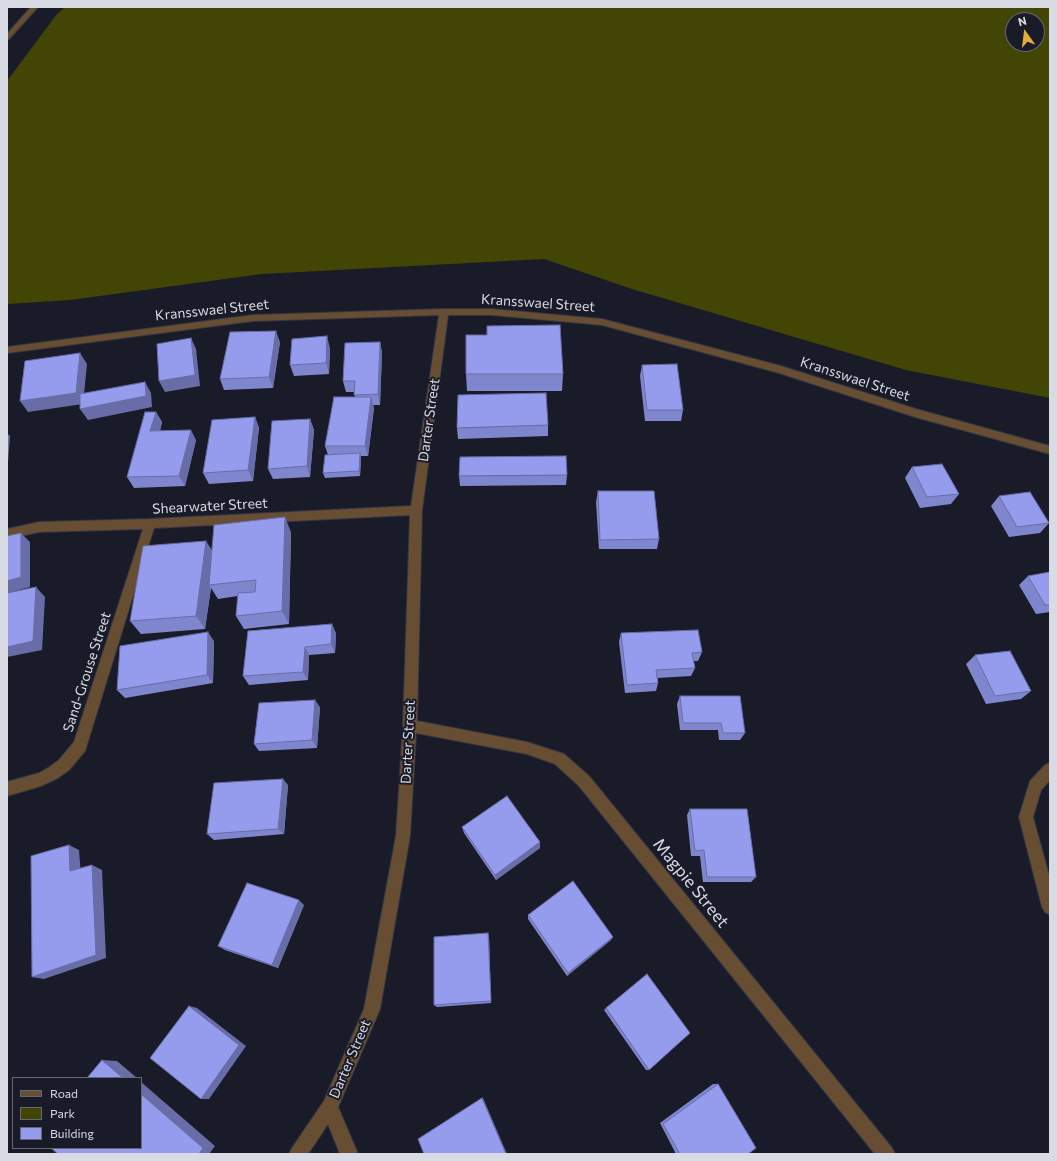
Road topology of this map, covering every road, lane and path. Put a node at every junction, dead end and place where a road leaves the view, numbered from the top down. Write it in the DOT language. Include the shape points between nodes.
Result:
graph roads {
  1 [pos="35,7"];
  2 [pos="7,38"];
  3 [pos="444,312"];
  4 [pos="7,350"];
  5 [pos="1050,450"];
  6 [pos="416,510"];
  7 [pos="150,524"];
  8 [pos="7,534"];
  9 [pos="410,726"];
  10 [pos="1050,770"];
  11 [pos="7,789"];
  12 [pos="1050,907"];
  13 [pos="330,1107"];
  14 [pos="298,1154"];
  15 [pos="349,1154"];
  16 [pos="886,1154"];
  1 -- 2 [label="street"];
  3 -- 4 [label="street, Kransswael Street" via="253,318"];
  3 -- 5 [label="street, Kransswael Street" via="499,312 602,322 781,370 915,413"];
  3 -- 6 [label="street, Darter Street"];
  6 -- 7 [label="street, Shearwater Street"];
  6 -- 9 [label="street, Darter Street"];
  7 -- 8 [label="street, Shearwater Street" via="39,527"];
  7 -- 11 [label="street, Sand-Grouse Street" via="80,746 64,765 53,773"];
  9 -- 13 [label="street, Darter Street" via="403,836 372,1008"];
  9 -- 16 [label="street, Magpie Street" via="527,748 559,759 584,781"];
  10 -- 12 [label="street" via="1035,786 1026,817"];
  13 -- 14 [label="street, Darter Street"];
  13 -- 15 [label="street"];
}
